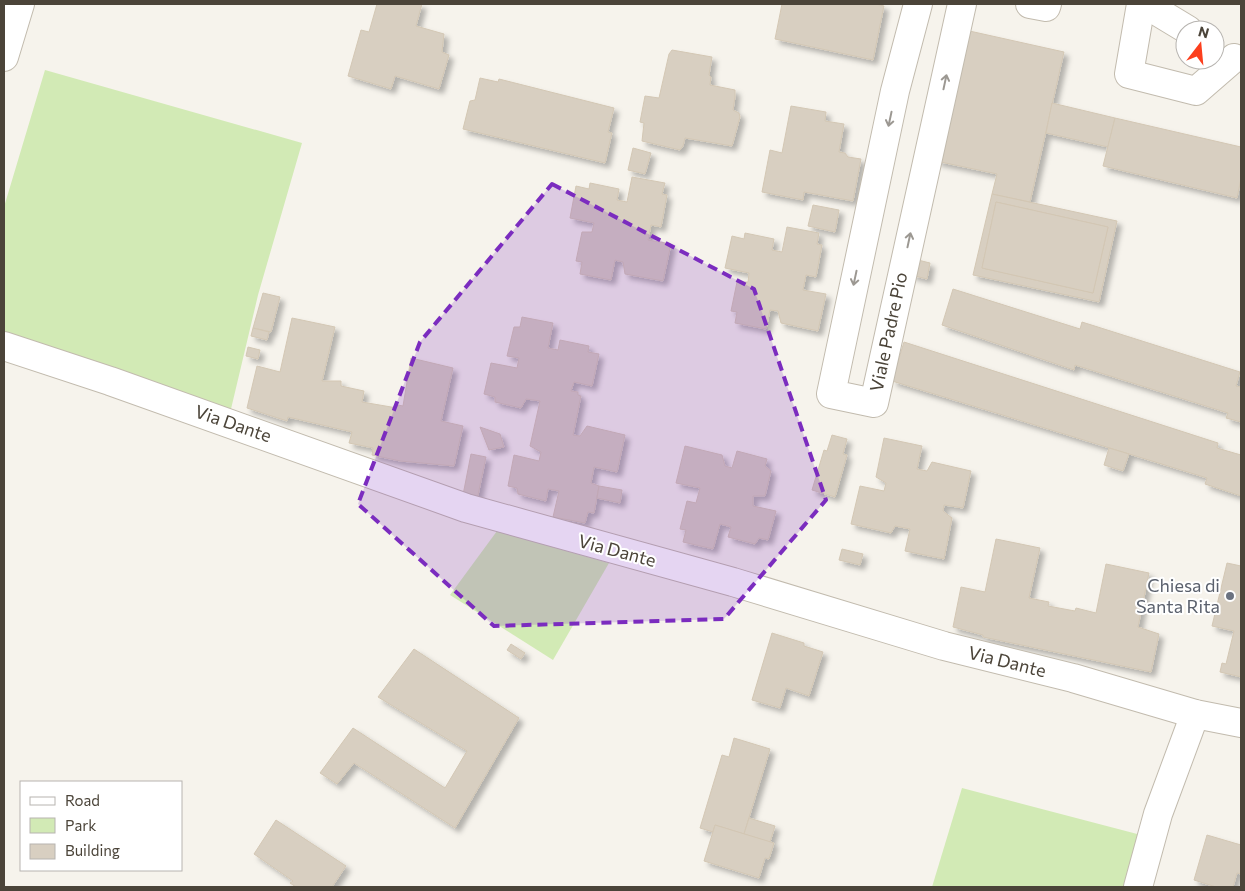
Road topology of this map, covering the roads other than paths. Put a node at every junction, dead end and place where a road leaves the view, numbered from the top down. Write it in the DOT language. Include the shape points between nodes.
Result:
graph roads {
  1 [pos="20,4"];
  2 [pos="918,4"];
  3 [pos="962,4"];
  4 [pos="1030,4"];
  5 [pos="1047,4"];
  6 [pos="1141,4"];
  7 [pos="1145,4"];
  8 [pos="1175,22"];
  9 [pos="4,56"];
  10 [pos="1230,56"];
  11 [pos="4,346"];
  12 [pos="1195,714"];
  13 [pos="1241,723"];
  14 [pos="1138,887"];
  1 -- 9 [label="street"];
  2 -- 3 [label="street, Viale Padre Pio, one-way" via="831,394 874,403"];
  4 -- 5 [label="street" via="1046,7"];
  6 -- 10 [label="street" via="1129,74 1196,91"];
  7 -- 8 [label="street"];
  11 -- 12 [label="street, Via Dante" via="466,508 733,582 944,646 1073,678"];
  12 -- 13 [label="street, Via Dante"];
  12 -- 14 [label="street" via="1158,814"];
}
